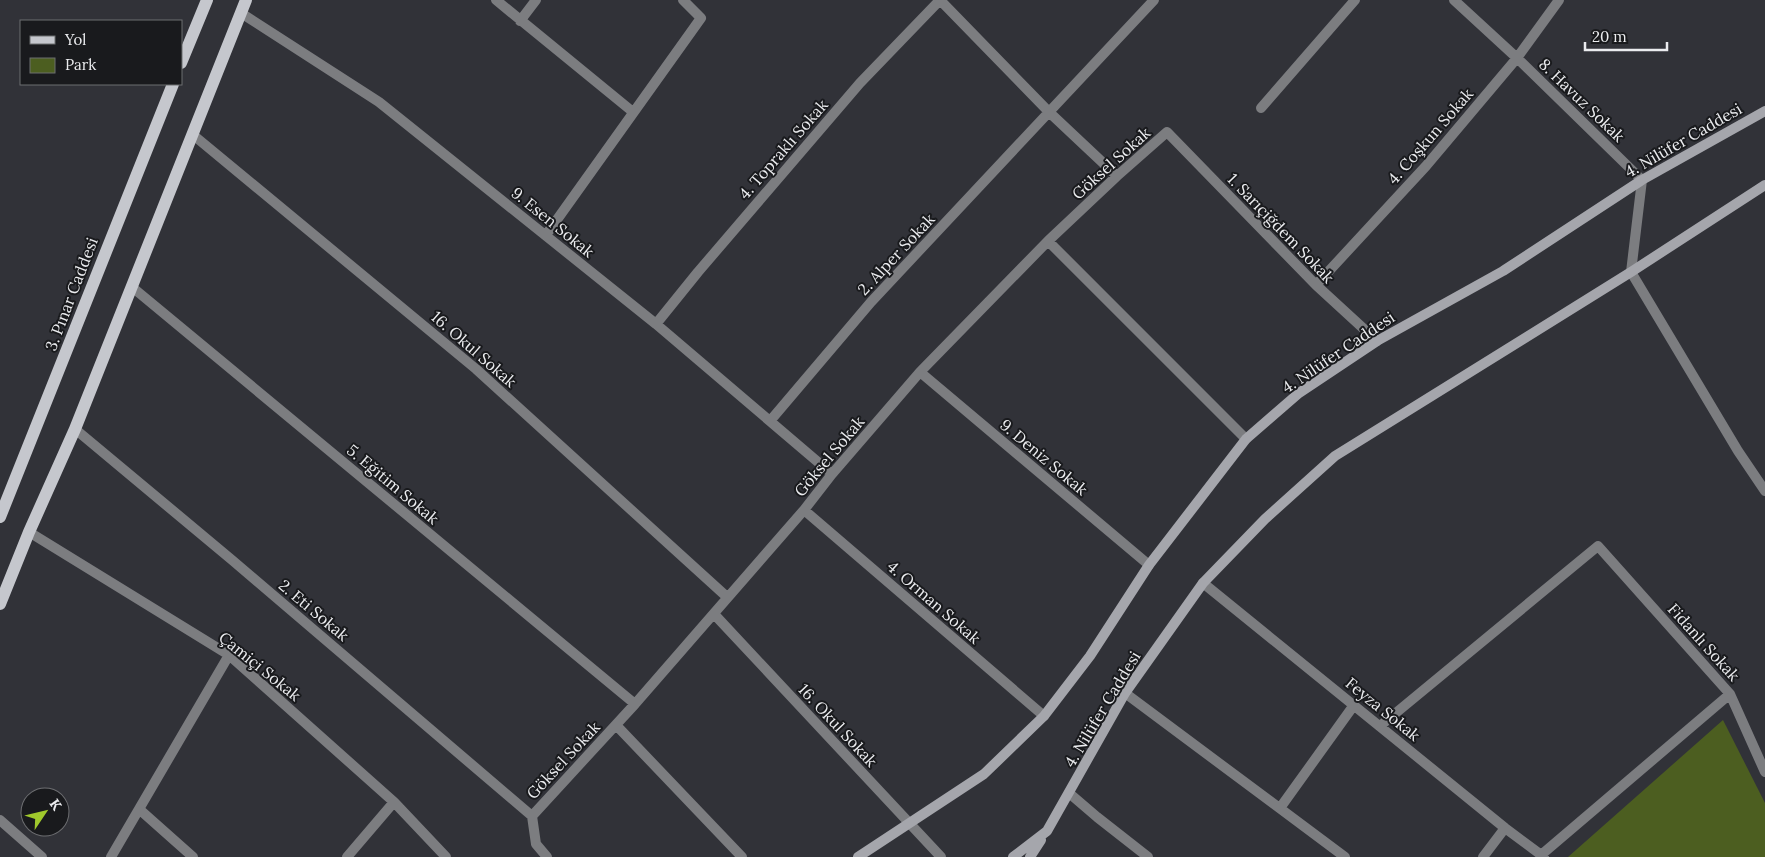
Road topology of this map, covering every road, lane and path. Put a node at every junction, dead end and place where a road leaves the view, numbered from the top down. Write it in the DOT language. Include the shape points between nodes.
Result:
graph roads {
  1 [pos="207,0"];
  2 [pos="246,0"];
  3 [pos="496,0"];
  4 [pos="536,0"];
  5 [pos="683,0"];
  6 [pos="940,0"];
  7 [pos="1154,0"];
  8 [pos="1355,0"];
  9 [pos="1454,0"];
  10 [pos="1559,0"];
  11 [pos="241,13"];
  12 [pos="520,21"];
  13 [pos="1517,58"];
  14 [pos="182,61"];
  15 [pos="173,85"];
  16 [pos="1261,108"];
  17 [pos="1765,111"];
  18 [pos="633,112"];
  19 [pos="1050,113"];
  20 [pos="1167,132"];
  21 [pos="192,134"];
  22 [pos="1117,176"];
  23 [pos="1642,180"];
  24 [pos="1765,185"];
  25 [pos="546,235"];
  26 [pos="1048,241"];
  27 [pos="1631,272"];
  28 [pos="1316,286"];
  29 [pos="132,287"];
  30 [pos="656,324"];
  31 [pos="1377,341"];
  32 [pos="920,372"];
  33 [pos="770,421"];
  34 [pos="75,429"];
  35 [pos="1246,439"];
  36 [pos="832,474"];
  37 [pos="1765,491"];
  38 [pos="804,510"];
  39 [pos="0,517"];
  40 [pos="29,532"];
  41 [pos="1149,565"];
  42 [pos="1203,583"];
  43 [pos="727,597"];
  44 [pos="0,604"];
  45 [pos="714,614"];
  46 [pos="229,655"];
  47 [pos="1125,693"];
  48 [pos="1730,694"];
  49 [pos="635,704"];
  50 [pos="1354,705"];
  51 [pos="1044,716"];
  52 [pos="616,725"];
  53 [pos="1380,726"];
  54 [pos="1765,772"];
  55 [pos="1069,793"];
  56 [pos="394,802"];
  57 [pos="1280,808"];
  58 [pos="139,809"];
  59 [pos="532,816"];
  60 [pos="0,820"];
  61 [pos="910,823"];
  62 [pos="1505,828"];
  63 [pos="1047,831"];
  64 [pos="1543,856"];
  65 [pos="42,857"];
  66 [pos="112,857"];
  67 [pos="193,857"];
  68 [pos="347,857"];
  69 [pos="446,857"];
  70 [pos="547,857"];
  71 [pos="742,857"];
  72 [pos="858,857"];
  73 [pos="940,857"];
  74 [pos="1013,857"];
  75 [pos="1030,857"];
  76 [pos="1148,857"];
  77 [pos="1345,857"];
  78 [pos="1483,857"];
  1 -- 14 [label="main road"];
  2 -- 11 [label="main road"];
  3 -- 12 [label="street"];
  4 -- 12 [label="street"];
  5 -- 18 [label="street" via="701,18"];
  6 -- 19 [label="street"];
  6 -- 30 [label="street, 4. Topraklı Sokak" via="860,83"];
  7 -- 19 [label="street, 2. Alper Sokak"];
  8 -- 16 [label="street"];
  9 -- 13 [label="street, 8. Havuz Sokak"];
  10 -- 13 [label="street, 4. Coşkun Sokak"];
  11 -- 21 [label="main road"];
  11 -- 25 [label="street, 9. Esen Sokak" via="379,102"];
  12 -- 18 [label="street"];
  13 -- 23 [label="street, 8. Havuz Sokak"];
  13 -- 28 [label="street, 4. Coşkun Sokak" via="1426,166"];
  15 -- 39 [label="main road, 3. Pınar Caddesi"];
  17 -- 23 [label="main road, 4. Nilüfer Caddesi"];
  18 -- 25 [label="street"];
  19 -- 22 [label="street"];
  19 -- 33 [label="street, 2. Alper Sokak" via="871,302"];
  20 -- 22 [label="street, Göksel Sokak"];
  20 -- 28 [label="street, 1. Sarıçiğdem Sokak"];
  21 -- 29 [label="main road"];
  21 -- 43 [label="street, 16. Okul Sokak" via="476,369"];
  22 -- 26 [label="street, Göksel Sokak"];
  23 -- 27 [label="street"];
  23 -- 31 [label="main road, 4. Nilüfer Caddesi" via="1503,270"];
  24 -- 27 [label="main road, 4. Nilüfer Caddesi"];
  25 -- 30 [label="street, 9. Esen Sokak"];
  26 -- 32 [label="street, Göksel Sokak"];
  26 -- 35 [label="street"];
  27 -- 37 [label="street"];
  27 -- 42 [label="main road, 4. Nilüfer Caddesi" via="1335,456 1265,519"];
  28 -- 31 [label="street, 1. Sarıçiğdem Sokak"];
  29 -- 34 [label="main road"];
  29 -- 49 [label="street, 5. Eğitim Sokak"];
  30 -- 33 [label="street, 9. Esen Sokak"];
  31 -- 35 [label="main road, 4. Nilüfer Caddesi" via="1299,393"];
  32 -- 36 [label="street, Göksel Sokak"];
  32 -- 41 [label="street, 9. Deniz Sokak"];
  33 -- 36 [label="street, 9. Esen Sokak"];
  34 -- 40 [label="main road"];
  34 -- 59 [label="street, 2. Eti Sokak"];
  35 -- 41 [label="main road, 4. Nilüfer Caddesi"];
  36 -- 38 [label="street, Göksel Sokak"];
  38 -- 43 [label="street, Göksel Sokak"];
  38 -- 51 [label="street, 4. Orman Sokak"];
  40 -- 44 [label="main road"];
  40 -- 46 [label="street, Çamiçi Sokak"];
  41 -- 51 [label="main road, 4. Nilüfer Caddesi" via="1090,656"];
  42 -- 47 [label="main road, 4. Nilüfer Caddesi"];
  42 -- 50 [label="street, Feyza Sokak"];
  43 -- 45 [label="street, Göksel Sokak"];
  45 -- 49 [label="street, Göksel Sokak"];
  45 -- 61 [label="street, 16. Okul Sokak"];
  46 -- 56 [label="street, Çamiçi Sokak"];
  46 -- 58 [label="street"];
  47 -- 55 [label="main road, 4. Nilüfer Caddesi"];
  47 -- 57 [label="street"];
  48 -- 53 [label="street, Fidanlı Sokak" via="1598,546"];
  48 -- 54 [label="street, Fidanlı Sokak"];
  48 -- 64 [label="street"];
  49 -- 52 [label="street, Göksel Sokak"];
  50 -- 53 [label="street, Feyza Sokak"];
  50 -- 57 [label="street"];
  51 -- 61 [label="main road, 4. Nilüfer Caddesi" via="984,774"];
  52 -- 59 [label="street, Göksel Sokak"];
  52 -- 71 [label="street"];
  53 -- 62 [label="street, Feyza Sokak"];
  55 -- 63 [label="main road, 4. Nilüfer Caddesi"];
  55 -- 76 [label="street"];
  56 -- 68 [label="street"];
  56 -- 69 [label="street, Çamiçi Sokak"];
  57 -- 77 [label="street"];
  58 -- 66 [label="street"];
  58 -- 67 [label="street"];
  59 -- 70 [label="street" via="536,844"];
  60 -- 65 [label="street"];
  61 -- 72 [label="main road, 4. Nilüfer Caddesi"];
  61 -- 73 [label="street, 16. Okul Sokak"];
  62 -- 64 [label="street, Feyza Sokak"];
  62 -- 78 [label="street"];
  63 -- 74 [label="main road, 4. Nilüfer Caddesi"];
  63 -- 75 [label="main road, 4. Nilüfer Caddesi"];
}
